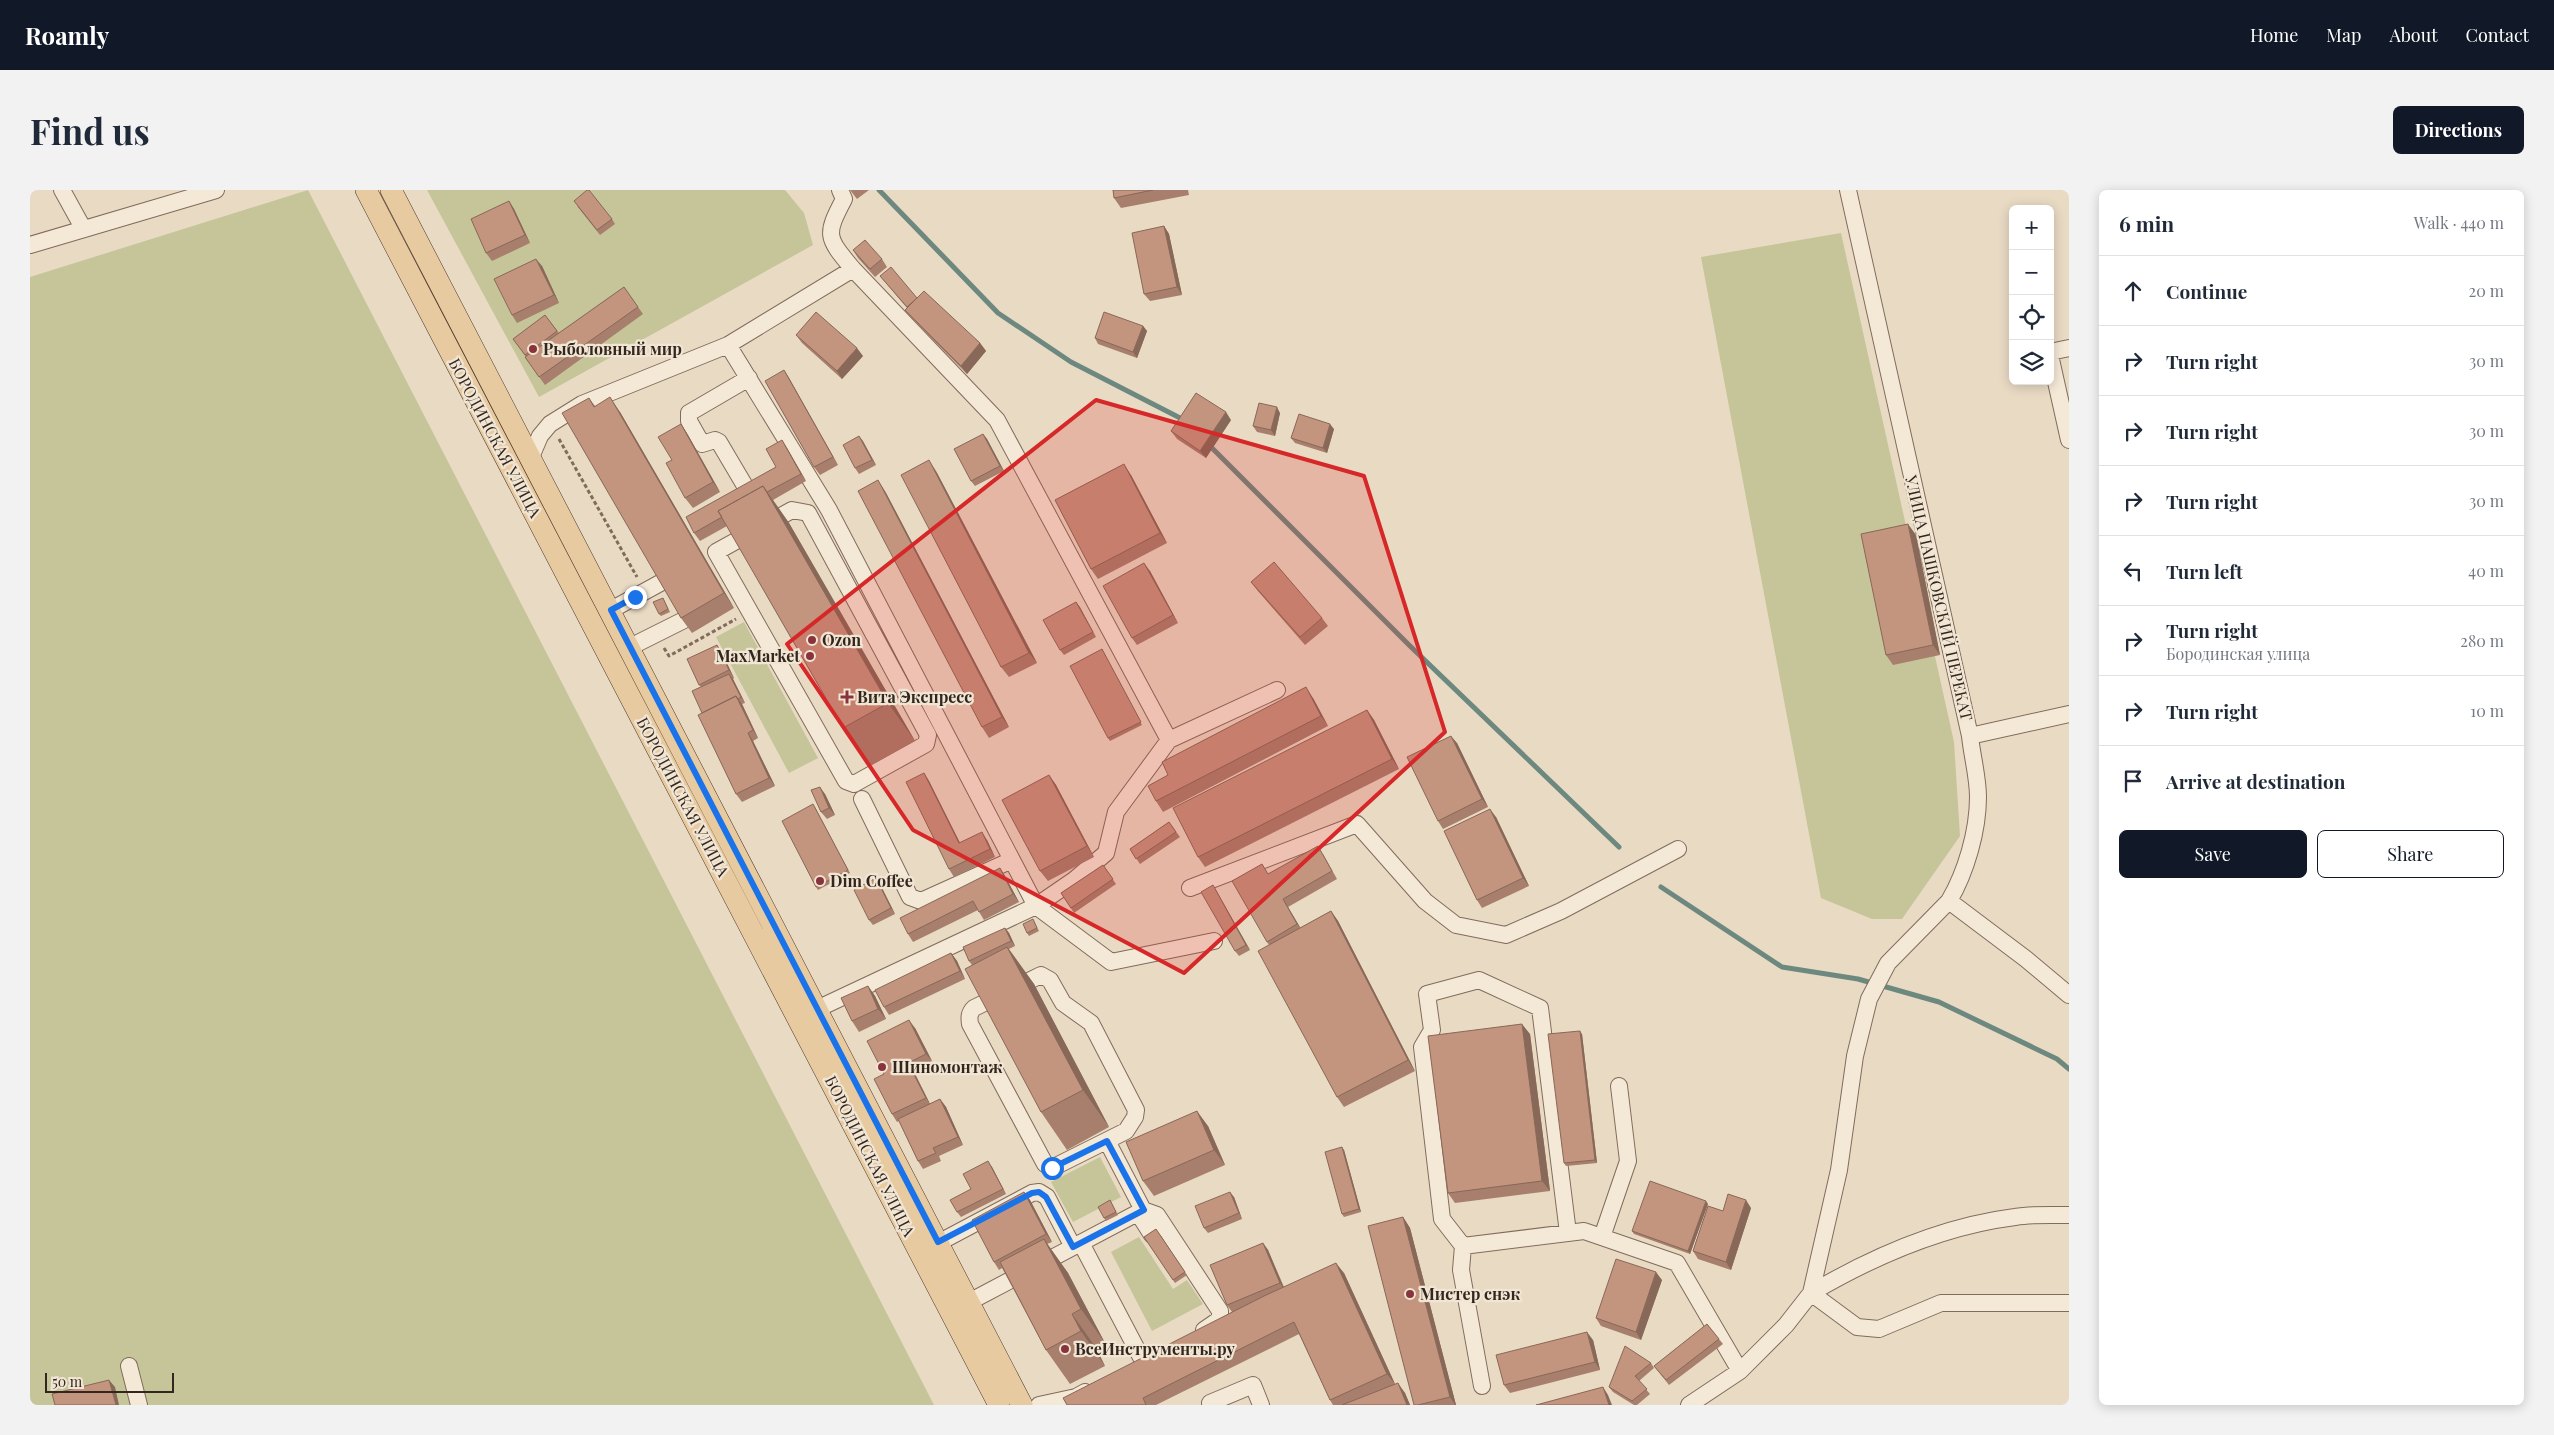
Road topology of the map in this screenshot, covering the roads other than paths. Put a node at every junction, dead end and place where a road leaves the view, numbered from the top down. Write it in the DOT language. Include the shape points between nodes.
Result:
graph roads {
  1 [pos="62,190"];
  2 [pos="216,190"];
  3 [pos="366,190"];
  4 [pos="391,190"];
  5 [pos="840,190"];
  6 [pos="1848,190"];
  7 [pos="83,228"];
  8 [pos="30,245"];
  9 [pos="853,268"];
  10 [pos="728,345"];
  11 [pos="2069,348"];
  12 [pos="2054,353"];
  13 [pos="2054,372"];
  14 [pos="749,378"];
  15 [pos="2069,440"];
  16 [pos="531,457"];
  17 [pos="746,486"];
  18 [pos="662,582"];
  19 [pos="611,610"];
  20 [pos="750,611"];
  21 [pos="684,620"];
  22 [pos="630,647"];
  23 [pos="1277,690"];
  24 [pos="2069,714"];
  25 [pos="1970,736"];
  26 [pos="1169,740"];
  27 [pos="862,799"];
  28 [pos="1678,849"];
  29 [pos="1012,860"];
  30 [pos="1190,888"];
  31 [pos="1949,900"];
  32 [pos="1036,906"];
  33 [pos="1214,942"];
  34 [pos="2069,995"];
  35 [pos="817,1009"];
  36 [pos="1619,1086"];
  37 [pos="1107,1141"];
  38 [pos="1141,1211"];
  39 [pos="2069,1215"];
  40 [pos="1568,1232"];
  41 [pos="1152,1235"];
  42 [pos="1602,1237"];
  43 [pos="938,1242"];
  44 [pos="1077,1245"];
  45 [pos="1463,1246"];
  46 [pos="1811,1293"];
  47 [pos="969,1302"];
  48 [pos="2069,1303"];
  49 [pos="1192,1336"];
  50 [pos="1160,1353"];
  51 [pos="1143,1361"];
  52 [pos="129,1366"];
  53 [pos="1126,1370"];
  54 [pos="1740,1372"];
  55 [pos="1102,1383"];
  56 [pos="1482,1386"];
  57 [pos="139,1405"];
  58 [pos="999,1405"];
  59 [pos="1022,1405"];
  60 [pos="1039,1405"];
  61 [pos="1211,1405"];
  62 [pos="1261,1405"];
  63 [pos="1689,1405"];
  1 -- 7 [label="street"];
  2 -- 7 [label="street"];
  3 -- 58 [label="main road, БОРОДИНСКАЯ УЛИЦА"];
  4 -- 16 [label="main road, БОРОДИНСКАЯ УЛИЦА"];
  5 -- 9 [label="street" via="844,199 830,225 834,246"];
  6 -- 25 [label="street, УЛИЦА ПАШКОВСКИЙ ПЕРЕКАТ"];
  7 -- 8 [label="street"];
  9 -- 10 [label="street"];
  9 -- 26 [label="street" via="996,420"];
  10 -- 14 [label="street"];
  10 -- 16 [label="street" via="582,404 550,424 540,436"];
  11 -- 12 [label="street"];
  13 -- 15 [label="street"];
  14 -- 17 [label="street" via="689,414 689,421 702,444 719,442"];
  14 -- 29 [label="street" via="829,510"];
  16 -- 19 [label="main road, БОРОДИНСКАЯ УЛИЦА"];
  18 -- 19 [label="street"];
  19 -- 22 [label="main road, БОРОДИНСКАЯ УЛИЦА"];
  20 -- 20 [label="street" via="846,781 854,784 926,744 928,735 808,513 792,510 711,555"];
  21 -- 22 [label="street"];
  22 -- 35 [label="main road, БОРОДИНСКАЯ УЛИЦА"];
  23 -- 26 [label="street"];
  24 -- 25 [label="street"];
  25 -- 31 [label="street, УЛИЦА ПАШКОВСКИЙ ПЕРЕКАТ" via="1978,798 1969,858"];
  26 -- 32 [label="street" via="1116,812 1106,853"];
  27 -- 29 [label="street" via="910,897 921,901"];
  28 -- 30 [label="street" via="1584,900 1506,935 1456,925 1425,901 1357,824"];
  29 -- 32 [label="street"];
  31 -- 34 [label="street"];
  31 -- 46 [label="street, УЛИЦА ПАШКОВСКИЙ ПЕРЕКАТ" via="1888,963 1869,999 1856,1056 1840,1170"];
  32 -- 33 [label="street" via="1111,962"];
  32 -- 35 [label="street"];
  35 -- 43 [label="main road, БОРОДИНСКАЯ УЛИЦА"];
  36 -- 42 [label="street" via="1628,1161"];
  37 -- 37 [label="street" via="1126,1131 1136,1110 1091,1023 1063,1003 1050,980 1041,975 1035,976 970,1012 970,1024 1048,1167 1057,1168"];
  37 -- 38 [label="street"];
  38 -- 41 [label="street"];
  38 -- 44 [label="street"];
  38 -- 49 [label="street" via="1157,1215 1220,1311 1220,1319 1216,1323"];
  39 -- 46 [label="street" via="2016,1216 1944,1232 1857,1266"];
  40 -- 42 [label="street" via="1584,1231"];
  40 -- 45 [label="street"];
  40 -- 45 [label="street" via="1540,1008 1479,980 1427,994 1432,1030 1422,1047 1442,1220"];
  42 -- 54 [label="street" via="1677,1263"];
  43 -- 44 [label="street" via="1039,1192 1046,1197"];
  43 -- 47 [label="main road, БОРОДИНСКАЯ УЛИЦА"];
  44 -- 47 [label="street"];
  44 -- 51 [label="street"];
  45 -- 56 [label="street" via="1461,1270"];
  46 -- 48 [label="street" via="1857,1327 1879,1329 1941,1303"];
  46 -- 54 [label="street" via="1786,1325"];
  47 -- 59 [label="main road, БОРОДИНСКАЯ УЛИЦА"];
  50 -- 51 [label="street"];
  51 -- 53 [label="street"];
  52 -- 57 [label="street"];
  54 -- 63 [label="street"];
  55 -- 60 [label="street" via="1076,1397"];
  61 -- 62 [label="street" via="1252,1385"];
}
